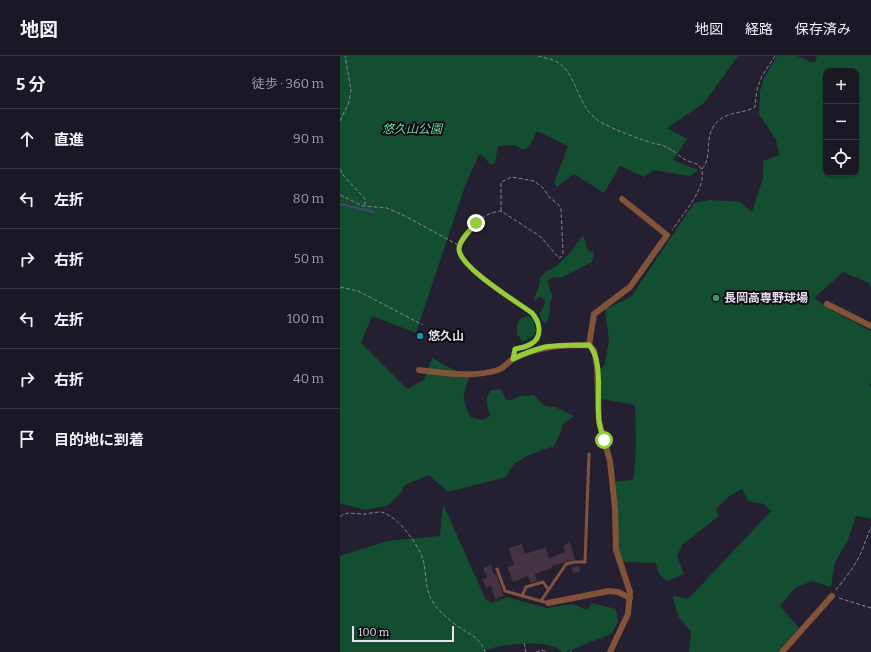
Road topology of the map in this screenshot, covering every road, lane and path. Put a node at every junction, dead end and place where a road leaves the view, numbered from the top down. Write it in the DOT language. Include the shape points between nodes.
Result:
graph roads {
  1 [pos="345,56"];
  2 [pos="538,56"];
  3 [pos="775,56"];
  4 [pos="340,121"];
  5 [pos="340,169"];
  6 [pos="702,170"];
  7 [pos="340,195"];
  8 [pos="622,199"];
  9 [pos="365,206"];
  10 [pos="501,211"];
  11 [pos="667,235"];
  12 [pos="460,246"];
  13 [pos="340,287"];
  14 [pos="827,304"];
  15 [pos="423,325"];
  16 [pos="871,326"];
  17 [pos="589,345"];
  18 [pos="513,359"];
  19 [pos="419,370"];
  20 [pos="589,454"];
  21 [pos="340,517"];
  22 [pos="871,527"];
  23 [pos="497,568"];
  24 [pos="548,590"];
  25 [pos="522,596"];
  26 [pos="832,596"];
  27 [pos="630,598"];
  28 [pos="541,601"];
  29 [pos="548,603"];
  30 [pos="871,608"];
  31 [pos="524,643"];
  32 [pos="485,652"];
  33 [pos="526,652"];
  34 [pos="536,652"];
  35 [pos="547,652"];
  36 [pos="610,652"];
  37 [pos="782,652"];
  1 -- 4 [label="path" via="351,90 349,102"];
  2 -- 6 [label="path" via="556,61 562,66 574,84 583,105 595,119 616,130 667,147 685,160 699,165"];
  3 -- 6 [label="path" via="762,76 757,89 755,107 722,118 714,126 709,134 707,162"];
  5 -- 9 [label="path" via="365,199"];
  6 -- 11 [label="path" via="702,182 693,201"];
  7 -- 9 [label="path"];
  8 -- 11 [label="street"];
  9 -- 12 [label="path" via="387,208"];
  10 -- 10 [label="path" via="502,182 512,177 534,181 561,209 562,256 558,257 541,237"];
  10 -- 12 [label="path" via="494,212 476,223"];
  11 -- 17 [label="street" via="630,287 594,314"];
  12 -- 18 [label="path" via="461,256 469,266 524,308 539,324 536,339 532,344 515,349"];
  13 -- 15 [label="path" via="358,291"];
  14 -- 16 [label="street"];
  17 -- 18 [label="street" via="545,347"];
  17 -- 27 [label="street" via="594,350 599,422 610,461 616,550"];
  18 -- 19 [label="street" via="498,370 463,376"];
  20 -- 24 [label="lane" via="585,562 566,564"];
  21 -- 32 [label="path" via="349,513 381,512 395,520 420,551 428,595 435,606 475,636"];
  22 -- 26 [label="path" via="852,569"];
  23 -- 25 [label="lane" via="505,591"];
  24 -- 25 [label="lane" via="543,582 526,587"];
  24 -- 28 [label="lane"];
  25 -- 28 [label="lane"];
  26 -- 30 [label="path"];
  26 -- 37 [label="street"];
  27 -- 29 [label="street" via="609,591"];
  27 -- 36 [label="street" via="628,614"];
  28 -- 29 [label="lane"];
  31 -- 33 [label="path"];
  34 -- 35 [label="path"];
}
